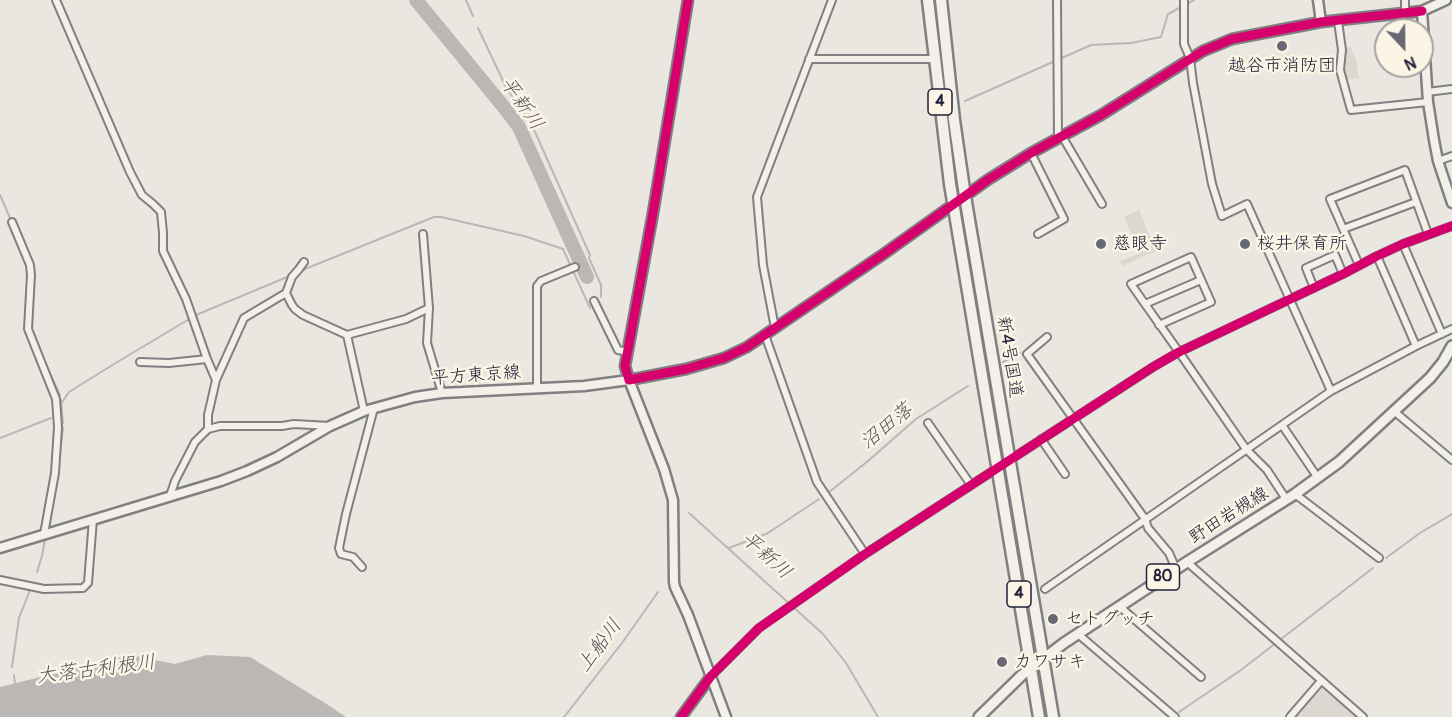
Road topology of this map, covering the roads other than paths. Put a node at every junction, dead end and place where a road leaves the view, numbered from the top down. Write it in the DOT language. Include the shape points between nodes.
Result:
graph roads {
  1 [pos="56,0"];
  2 [pos="688,0"];
  3 [pos="832,0"];
  4 [pos="928,0"];
  5 [pos="941,0"];
  6 [pos="1058,0"];
  7 [pos="1318,0"];
  8 [pos="1405,0"];
  9 [pos="1446,0"];
  10 [pos="1184,1"];
  11 [pos="1422,11"];
  12 [pos="1405,12"];
  13 [pos="1338,21"];
  14 [pos="1321,22"];
  15 [pos="1190,58"];
  16 [pos="810,59"];
  17 [pos="935,59"];
  18 [pos="1452,89"];
  19 [pos="1427,92"];
  20 [pos="1428,102"];
  21 [pos="1060,137"];
  22 [pos="1031,153"];
  23 [pos="1452,156"];
  24 [pos="1438,161"];
  25 [pos="965,196"];
  26 [pos="1452,200"];
  27 [pos="1416,202"];
  28 [pos="954,204"];
  29 [pos="1102,204"];
  30 [pos="12,222"];
  31 [pos="1452,226"];
  32 [pos="1343,229"];
  33 [pos="423,234"];
  34 [pos="1038,234"];
  35 [pos="1428,234"];
  36 [pos="1403,244"];
  37 [pos="1377,256"];
  38 [pos="304,261"];
  39 [pos="1359,265"];
  40 [pos="575,267"];
  41 [pos="1343,274"];
  42 [pos="1201,280"];
  43 [pos="1314,288"];
  44 [pos="286,293"];
  45 [pos="1290,300"];
  46 [pos="594,301"];
  47 [pos="1145,304"];
  48 [pos="429,308"];
  49 [pos="1160,325"];
  50 [pos="775,328"];
  51 [pos="1452,329"];
  52 [pos="1442,334"];
  53 [pos="347,335"];
  54 [pos="765,335"];
  55 [pos="1047,337"];
  56 [pos="1416,346"];
  57 [pos="1452,346"];
  58 [pos="628,352"];
  59 [pos="1179,352"];
  60 [pos="207,359"];
  61 [pos="140,362"];
  62 [pos="216,380"];
  63 [pos="629,380"];
  64 [pos="537,388"];
  65 [pos="1331,391"];
  66 [pos="442,393"];
  67 [pos="374,408"];
  68 [pos="364,411"];
  69 [pos="1395,412"];
  70 [pos="1073,419"];
  71 [pos="928,423"];
  72 [pos="1281,425"];
  73 [pos="330,426"];
  74 [pos="208,429"];
  75 [pos="1041,439"];
  76 [pos="1246,449"];
  77 [pos="1009,460"];
  78 [pos="1452,460"];
  79 [pos="998,468"];
  80 [pos="1065,474"];
  81 [pos="1318,478"];
  82 [pos="971,485"];
  83 [pos="1295,494"];
  84 [pos="170,496"];
  85 [pos="1286,499"];
  86 [pos="93,519"];
  87 [pos="1145,519"];
  88 [pos="44,534"];
  89 [pos="0,548"];
  90 [pos="865,554"];
  91 [pos="1378,558"];
  92 [pos="1186,562"];
  93 [pos="362,567"];
  94 [pos="1176,569"];
  95 [pos="0,580"];
  96 [pos="1045,589"];
  97 [pos="1119,606"];
  98 [pos="1078,634"];
  99 [pos="1043,659"];
  100 [pos="1031,668"];
  101 [pos="711,676"];
  102 [pos="1201,677"];
  103 [pos="1321,681"];
  104 [pos="681,717"];
  105 [pos="726,717"];
  106 [pos="979,717"];
  107 [pos="1039,717"];
  108 [pos="1053,717"];
  109 [pos="1175,717"];
  110 [pos="1290,717"];
  111 [pos="1364,717"];
  1 -- 60 [label="street" via="134,179 142,195 161,212 163,251 186,299"];
  2 -- 58 [label="street"];
  3 -- 16 [label="street"];
  4 -- 17 [label="highway, 新4号国道 / 4"];
  5 -- 25 [label="highway, 新4号国道 / 4"];
  6 -- 21 [label="street"];
  7 -- 14 [label="street"];
  8 -- 12 [label="street"];
  9 -- 11 [label="street"];
  10 -- 15 [label="street" via="1184,44"];
  11 -- 12 [label="street, 平方東京線"];
  11 -- 19 [label="street"];
  12 -- 13 [label="street, 平方東京線"];
  13 -- 14 [label="street, 平方東京線"];
  13 -- 20 [label="street" via="1340,70 1351,110"];
  14 -- 15 [label="street, 平方東京線" via="1232,39"];
  15 -- 21 [label="street, 平方東京線"];
  15 -- 45 [label="street" via="1205,155 1222,216 1247,204"];
  16 -- 17 [label="street"];
  16 -- 50 [label="street" via="757,197 763,265"];
  17 -- 28 [label="highway, 新4号国道 / 4"];
  18 -- 19 [label="street"];
  19 -- 20 [label="street"];
  20 -- 24 [label="street"];
  21 -- 22 [label="street, 平方東京線"];
  21 -- 29 [label="street"];
  22 -- 25 [label="street, 平方東京線"];
  22 -- 34 [label="street" via="1064,219"];
  23 -- 24 [label="street"];
  24 -- 26 [label="street"];
  25 -- 28 [label="street, 平方東京線"];
  25 -- 77 [label="highway, 新4号国道 / 4"];
  27 -- 32 [label="street"];
  27 -- 32 [label="street" via="1404,170 1330,199"];
  27 -- 35 [label="street"];
  28 -- 50 [label="street, 平方東京線"];
  28 -- 79 [label="highway, 新4号国道 / 4"];
  30 -- 88 [label="street" via="30,265 27,329 56,399 55,473"];
  31 -- 35 [label="street"];
  32 -- 39 [label="street"];
  33 -- 48 [label="street"];
  35 -- 36 [label="street"];
  36 -- 37 [label="street"];
  36 -- 52 [label="street"];
  37 -- 39 [label="street"];
  37 -- 56 [label="street"];
  38 -- 44 [label="street"];
  39 -- 41 [label="street"];
  40 -- 64 [label="street" via="537,286"];
  41 -- 43 [label="street"];
  41 -- 43 [label="street" via="1335,255 1306,268"];
  42 -- 47 [label="street"];
  42 -- 47 [label="street" via="1191,257 1131,284"];
  42 -- 49 [label="street" via="1211,302"];
  43 -- 45 [label="street"];
  44 -- 53 [label="street" via="303,315"];
  44 -- 62 [label="street" via="244,318"];
  45 -- 59 [label="street"];
  45 -- 65 [label="street"];
  46 -- 58 [label="street" via="618,350"];
  47 -- 49 [label="street"];
  48 -- 53 [label="street" via="406,319"];
  48 -- 66 [label="street" via="427,343"];
  49 -- 59 [label="street"];
  50 -- 54 [label="street, 平方東京線"];
  51 -- 52 [label="street"];
  52 -- 56 [label="street"];
  53 -- 68 [label="street"];
  54 -- 63 [label="street, 平方東京線" via="724,358"];
  54 -- 90 [label="street" via="817,482"];
  55 -- 70 [label="street" via="1027,354"];
  56 -- 65 [label="street"];
  57 -- 69 [label="main road, 野田岩槻線 / 80" via="1430,378"];
  58 -- 63 [label="street" via="625,366"];
  59 -- 70 [label="street"];
  59 -- 76 [label="street"];
  60 -- 61 [label="street"];
  60 -- 62 [label="street"];
  62 -- 74 [label="street"];
  63 -- 64 [label="street, 平方東京線"];
  63 -- 101 [label="street" via="673,500 674,582"];
  64 -- 66 [label="street, 平方東京線"];
  65 -- 72 [label="street"];
  66 -- 67 [label="street, 平方東京線"];
  67 -- 68 [label="street, 平方東京線"];
  67 -- 93 [label="street" via="339,548 341,554 353,557"];
  68 -- 73 [label="street, 平方東京線"];
  69 -- 78 [label="street"];
  69 -- 81 [label="main road, 野田岩槻線 / 80"];
  70 -- 75 [label="street"];
  70 -- 87 [label="street"];
  71 -- 82 [label="street"];
  72 -- 76 [label="street"];
  72 -- 81 [label="street"];
  73 -- 74 [label="street"];
  73 -- 84 [label="street, 平方東京線" via="247,471"];
  74 -- 84 [label="street" via="195,442"];
  75 -- 77 [label="street"];
  75 -- 80 [label="street"];
  76 -- 85 [label="street" via="1267,470"];
  76 -- 87 [label="street"];
  77 -- 79 [label="street"];
  77 -- 99 [label="highway, 新4号国道 / 4"];
  79 -- 82 [label="street"];
  79 -- 100 [label="highway, 新4号国道 / 4"];
  81 -- 83 [label="main road, 野田岩槻線 / 80"];
  82 -- 90 [label="street"];
  83 -- 85 [label="main road, 野田岩槻線 / 80"];
  83 -- 91 [label="street"];
  84 -- 86 [label="street, 平方東京線"];
  85 -- 92 [label="main road, 野田岩槻線 / 80"];
  86 -- 88 [label="street, 平方東京線"];
  86 -- 95 [label="street" via="88,583 83,588 44,589"];
  87 -- 94 [label="street"];
  87 -- 96 [label="street"];
  88 -- 89 [label="street, 平方東京線"];
  90 -- 101 [label="street" via="759,628"];
  92 -- 94 [label="main road, 野田岩槻線 / 80"];
  92 -- 103 [label="street"];
  94 -- 97 [label="main road, 野田岩槻線 / 80"];
  97 -- 98 [label="main road, 野田岩槻線 / 80"];
  97 -- 102 [label="street"];
  98 -- 99 [label="main road, 野田岩槻線 / 80"];
  98 -- 109 [label="street"];
  99 -- 100 [label="main road, 野田岩槻線 / 80"];
  99 -- 108 [label="highway, 新4号国道 / 4"];
  100 -- 106 [label="main road, 野田岩槻線 / 80"];
  100 -- 107 [label="highway, 新4号国道 / 4"];
  101 -- 104 [label="street"];
  101 -- 105 [label="street"];
  103 -- 110 [label="street"];
  103 -- 111 [label="street"];
}
